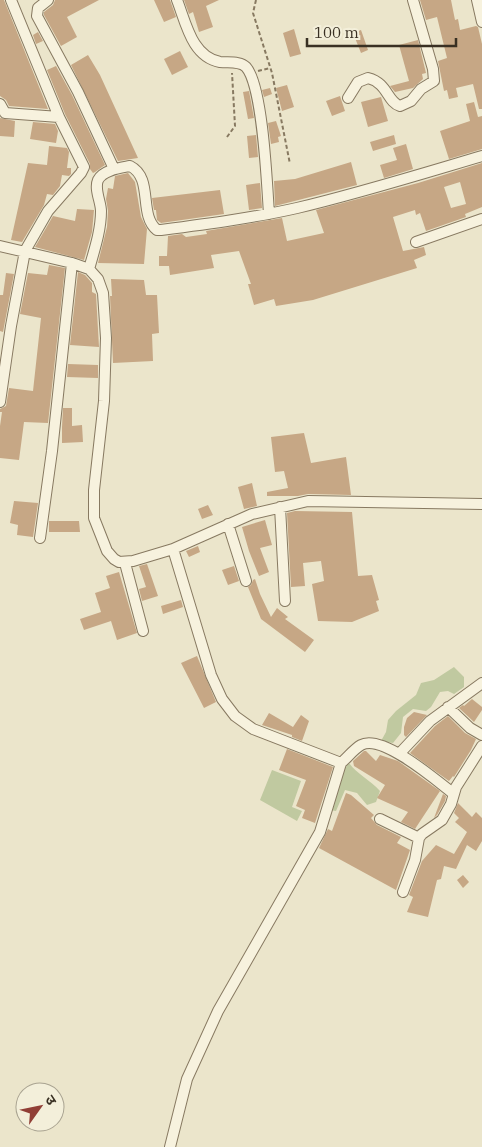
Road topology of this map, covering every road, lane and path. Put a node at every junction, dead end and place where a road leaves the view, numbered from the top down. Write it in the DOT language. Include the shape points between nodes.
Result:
graph roads {
  1 [pos="11,0"];
  2 [pos="48,0"];
  3 [pos="177,0"];
  4 [pos="256,0"];
  5 [pos="413,0"];
  6 [pos="477,0"];
  7 [pos="482,22"];
  8 [pos="232,63"];
  9 [pos="348,98"];
  10 [pos="2,110"];
  11 [pos="59,116"];
  12 [pos="227,137"];
  13 [pos="482,156"];
  14 [pos="290,164"];
  15 [pos="84,169"];
  16 [pos="114,169"];
  17 [pos="97,182"];
  18 [pos="270,214"];
  19 [pos="482,219"];
  20 [pos="416,242"];
  21 [pos="0,246"];
  22 [pos="25,252"];
  23 [pos="72,263"];
  24 [pos="89,269"];
  25 [pos="0,402"];
  26 [pos="482,504"];
  27 [pos="280,507"];
  28 [pos="228,524"];
  29 [pos="40,538"];
  30 [pos="173,549"];
  31 [pos="126,562"];
  32 [pos="246,581"];
  33 [pos="285,601"];
  34 [pos="143,631"];
  35 [pos="482,683"];
  36 [pos="448,707"];
  37 [pos="482,735"];
  38 [pos="482,746"];
  39 [pos="400,753"];
  40 [pos="341,763"];
  41 [pos="454,794"];
  42 [pos="380,819"];
  43 [pos="419,838"];
  44 [pos="403,892"];
  45 [pos="170,1147"];
  1 -- 11 [label="street"];
  2 -- 16 [label="street" via="38,8 37,16"];
  3 -- 8 [label="street" via="198,50 211,60"];
  4 -- 14 [label="path" via="253,14 272,73"];
  5 -- 9 [label="street" via="434,81 400,106 393,103 382,85 368,78 358,82"];
  6 -- 7 [label="street"];
  8 -- 12 [label="path" via="235,126"];
  8 -- 18 [label="street" via="239,63 248,70 257,98"];
  10 -- 11 [label="street"];
  11 -- 15 [label="street"];
  13 -- 18 [label="street" via="360,192"];
  15 -- 17 [label="street"];
  15 -- 22 [label="street" via="48,211"];
  16 -- 17 [label="street"];
  16 -- 18 [label="street" via="130,166 139,173 150,222 157,230"];
  17 -- 24 [label="street" via="100,222"];
  19 -- 20 [label="street"];
  21 -- 22 [label="street"];
  22 -- 23 [label="street"];
  22 -- 25 [label="street"];
  23 -- 24 [label="street"];
  23 -- 29 [label="street"];
  24 -- 31 [label="street" via="98,279 103,293 106,338 94,518 114,559"];
  26 -- 27 [label="street" via="308,501"];
  27 -- 28 [label="street"];
  27 -- 33 [label="street"];
  28 -- 30 [label="street"];
  28 -- 32 [label="street"];
  30 -- 31 [label="street"];
  30 -- 40 [label="street" via="211,675 222,699 235,716 252,729"];
  31 -- 34 [label="street"];
  35 -- 36 [label="street"];
  36 -- 37 [label="street"];
  36 -- 39 [label="street" via="424,726"];
  38 -- 41 [label="street"];
  39 -- 40 [label="street" via="368,742"];
  39 -- 41 [label="street"];
  40 -- 45 [label="street" via="320,832 218,1011 187,1079"];
  41 -- 43 [label="street" via="442,820"];
  42 -- 43 [label="street"];
  43 -- 44 [label="street"];
}
